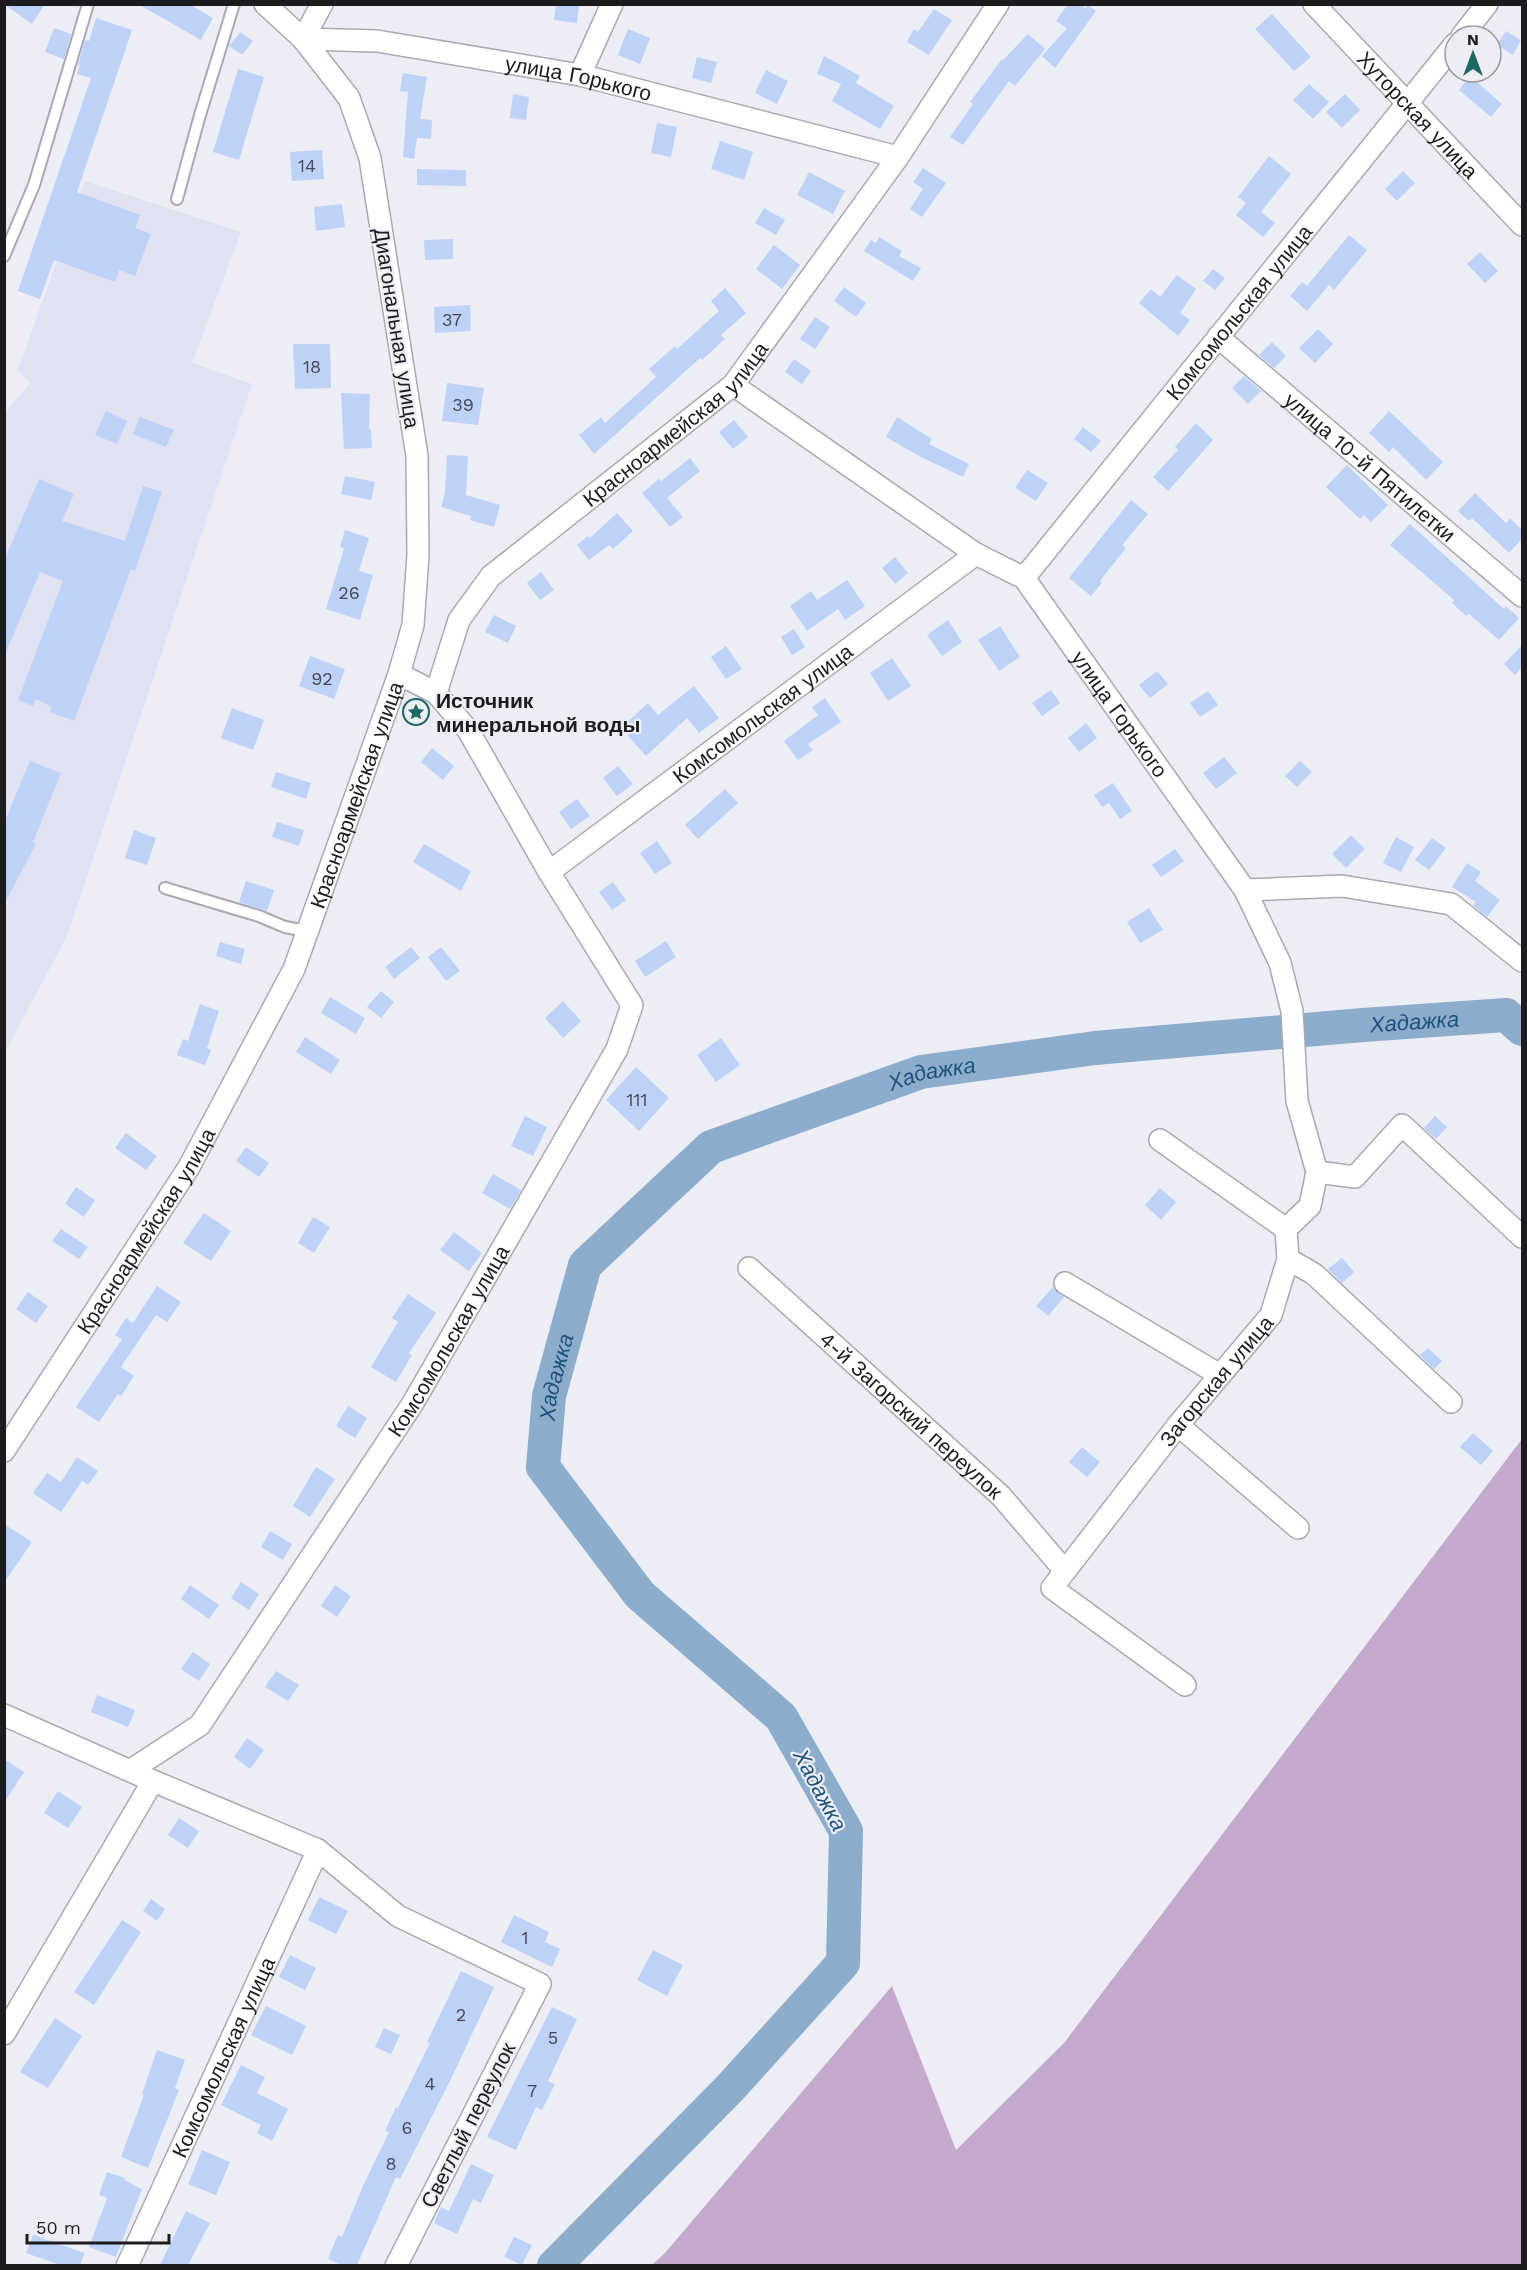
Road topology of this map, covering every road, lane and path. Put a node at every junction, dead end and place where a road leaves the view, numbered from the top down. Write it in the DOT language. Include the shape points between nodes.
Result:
graph roads {
  1 [pos="88,4"];
  2 [pos="234,4"];
  3 [pos="265,4"];
  4 [pos="322,4"];
  5 [pos="612,4"];
  6 [pos="998,4"];
  7 [pos="1314,4"];
  8 [pos="1487,4"];
  9 [pos="1471,24"];
  10 [pos="303,39"];
  11 [pos="1443,60"];
  12 [pos="580,75"];
  13 [pos="1407,104"];
  14 [pos="898,157"];
  15 [pos="177,199"];
  16 [pos="1522,225"];
  17 [pos="4,256"];
  18 [pos="1218,337"];
  19 [pos="733,385"];
  20 [pos="976,554"];
  21 [pos="1024,578"];
  22 [pos="1522,596"];
  23 [pos="399,674"];
  24 [pos="436,693"];
  25 [pos="549,872"];
  26 [pos="165,888"];
  27 [pos="1245,890"];
  28 [pos="307,932"];
  29 [pos="1522,961"];
  30 [pos="1160,1140"];
  31 [pos="1317,1172"];
  32 [pos="1286,1229"];
  33 [pos="1522,1237"];
  34 [pos="1288,1258"];
  35 [pos="749,1268"];
  36 [pos="1065,1283"];
  37 [pos="1221,1375"];
  38 [pos="1451,1402"];
  39 [pos="1178,1425"];
  40 [pos="4,1451"];
  41 [pos="1298,1528"];
  42 [pos="1058,1579"];
  43 [pos="1185,1685"];
  44 [pos="4,1715"];
  45 [pos="131,1770"];
  46 [pos="153,1781"];
  47 [pos="318,1850"];
  48 [pos="4,2034"];
  49 [pos="127,2265"];
  50 [pos="396,2265"];
  1 -- 17 [label="lane" via="34,185"];
  2 -- 15 [label="lane"];
  3 -- 10 [label="street"];
  4 -- 10 [label="street"];
  5 -- 12 [label="street"];
  6 -- 14 [label="street, Красноармейская улица"];
  7 -- 13 [label="street, Хуторская улица"];
  8 -- 9 [label="street"];
  10 -- 12 [label="street, улица Горького" via="377,41"];
  10 -- 23 [label="street, Диагональная улица" via="349,98 370,158 417,456 418,555 413,625"];
  11 -- 13 [label="street, Комсомольская улица"];
  12 -- 14 [label="street, улица Горького"];
  13 -- 16 [label="street, Хуторская улица"];
  13 -- 18 [label="street, Комсомольская улица"];
  14 -- 19 [label="street, Красноармейская улица"];
  18 -- 21 [label="street, Комсомольская улица"];
  18 -- 22 [label="street, улица 10-й Пятилетки"];
  19 -- 20 [label="street, улица Горького"];
  19 -- 24 [label="street, Красноармейская улица" via="491,576 459,620"];
  20 -- 21 [label="street, улица Горького"];
  20 -- 25 [label="street, Комсомольская улица"];
  21 -- 27 [label="street, улица Горького"];
  23 -- 24 [label="street, Красноармейская улица"];
  23 -- 28 [label="street, Красноармейская улица"];
  24 -- 25 [label="street, Комсомольская улица" via="468,730"];
  25 -- 45 [label="street, Комсомольская улица" via="632,1005 617,1049 413,1403 200,1725"];
  26 -- 28 [label="lane"];
  27 -- 29 [label="street" via="1342,886 1451,904"];
  27 -- 31 [label="street, улица Горького" via="1280,963 1292,1011 1298,1101"];
  28 -- 40 [label="street, Красноармейская улица" via="294,969 189,1167"];
  30 -- 32 [label="street"];
  31 -- 32 [label="street" via="1310,1206"];
  31 -- 33 [label="street" via="1355,1177 1402,1125"];
  32 -- 34 [label="street, Загорская улица"];
  34 -- 37 [label="street, Загорская улица" via="1271,1315"];
  34 -- 38 [label="street" via="1314,1274"];
  35 -- 42 [label="street, 4-й Загорский переулок" via="1000,1496"];
  36 -- 37 [label="street"];
  37 -- 39 [label="street, Загорская улица"];
  39 -- 41 [label="street"];
  39 -- 42 [label="street, Загорская улица"];
  42 -- 43 [label="street, 4-й Загорский переулок"];
  44 -- 45 [label="street"];
  45 -- 46 [label="street"];
  46 -- 47 [label="street"];
  46 -- 48 [label="street"];
  47 -- 49 [label="street, Комсомольская улица"];
  47 -- 50 [label="street, Светлый переулок" via="398,1916 540,1984"];
}
